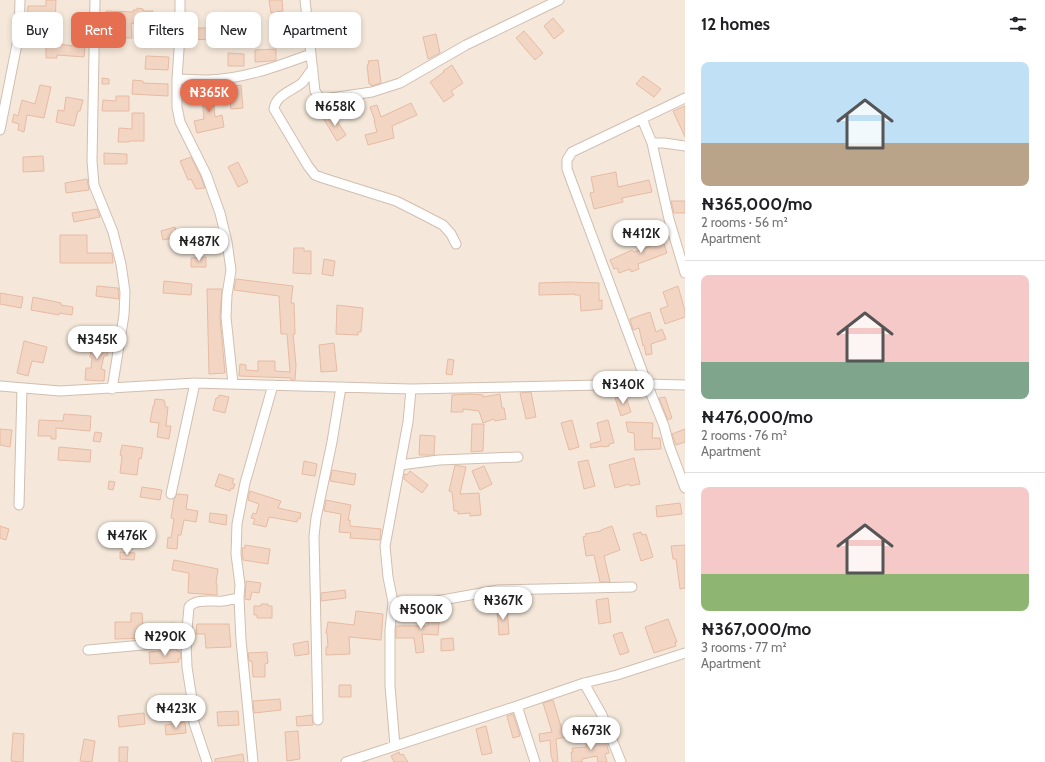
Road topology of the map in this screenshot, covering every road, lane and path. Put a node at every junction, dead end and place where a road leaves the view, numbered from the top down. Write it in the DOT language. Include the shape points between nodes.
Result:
graph roads {
  1 [pos="20,0"];
  2 [pos="95,0"];
  3 [pos="180,0"];
  4 [pos="305,0"];
  5 [pos="559,0"];
  6 [pos="311,54"];
  7 [pos="313,69"];
  8 [pos="177,79"];
  9 [pos="685,98"];
  10 [pos="642,120"];
  11 [pos="0,130"];
  12 [pos="652,143"];
  13 [pos="685,146"];
  14 [pos="456,244"];
  15 [pos="685,273"];
  16 [pos="195,383"];
  17 [pos="233,384"];
  18 [pos="647,384"];
  19 [pos="273,385"];
  20 [pos="685,385"];
  21 [pos="0,386"];
  22 [pos="341,387"];
  23 [pos="22,388"];
  24 [pos="112,389"];
  25 [pos="411,389"];
  26 [pos="518,457"];
  27 [pos="400,465"];
  28 [pos="685,488"];
  29 [pos="171,494"];
  30 [pos="19,505"];
  31 [pos="632,587"];
  32 [pos="239,598"];
  33 [pos="393,602"];
  34 [pos="186,641"];
  35 [pos="88,650"];
  36 [pos="685,653"];
  37 [pos="584,682"];
  38 [pos="517,706"];
  39 [pos="318,720"];
  40 [pos="395,746"];
  41 [pos="206,762"];
  42 [pos="253,762"];
  43 [pos="346,762"];
  44 [pos="535,762"];
  45 [pos="621,762"];
  1 -- 11 [label="street" via="19,34"];
  2 -- 24 [label="street" via="92,161 94,186 113,232 126,292"];
  3 -- 8 [label="street"];
  4 -- 6 [label="street"];
  5 -- 7 [label="street" via="466,45 387,88 324,99 315,91"];
  6 -- 7 [label="street"];
  6 -- 8 [label="street" via="240,77"];
  7 -- 14 [label="street" via="302,82 278,99 274,109 315,175 396,201 434,219 451,234"];
  8 -- 17 [label="street" via="177,108 180,122 206,174 227,242 231,270 226,317"];
  9 -- 10 [label="street"];
  10 -- 12 [label="street"];
  10 -- 18 [label="street" via="572,152 567,160 567,169"];
  12 -- 13 [label="street" via="664,142"];
  12 -- 15 [label="street" via="669,219"];
  16 -- 17 [label="street"];
  16 -- 24 [label="street"];
  16 -- 29 [label="street"];
  17 -- 19 [label="street"];
  18 -- 20 [label="street"];
  18 -- 25 [label="street"];
  18 -- 28 [label="street"];
  19 -- 22 [label="street"];
  19 -- 32 [label="street" via="245,483 237,524"];
  21 -- 23 [label="street"];
  22 -- 25 [label="street"];
  22 -- 39 [label="street" via="314,536"];
  23 -- 24 [label="street" via="60,391"];
  23 -- 30 [label="street"];
  25 -- 27 [label="street"];
  26 -- 27 [label="street" via="439,460"];
  27 -- 33 [label="street" via="385,546"];
  31 -- 33 [label="street" via="498,590 431,602"];
  32 -- 34 [label="street" via="190,604"];
  32 -- 42 [label="street"];
  33 -- 40 [label="street" via="390,629 390,686"];
  34 -- 35 [label="street"];
  34 -- 41 [label="street" via="194,723"];
  36 -- 37 [label="street" via="617,675"];
  37 -- 38 [label="street"];
  37 -- 45 [label="street" via="602,715"];
  38 -- 40 [label="street"];
  38 -- 44 [label="street"];
  40 -- 43 [label="street"];
}
